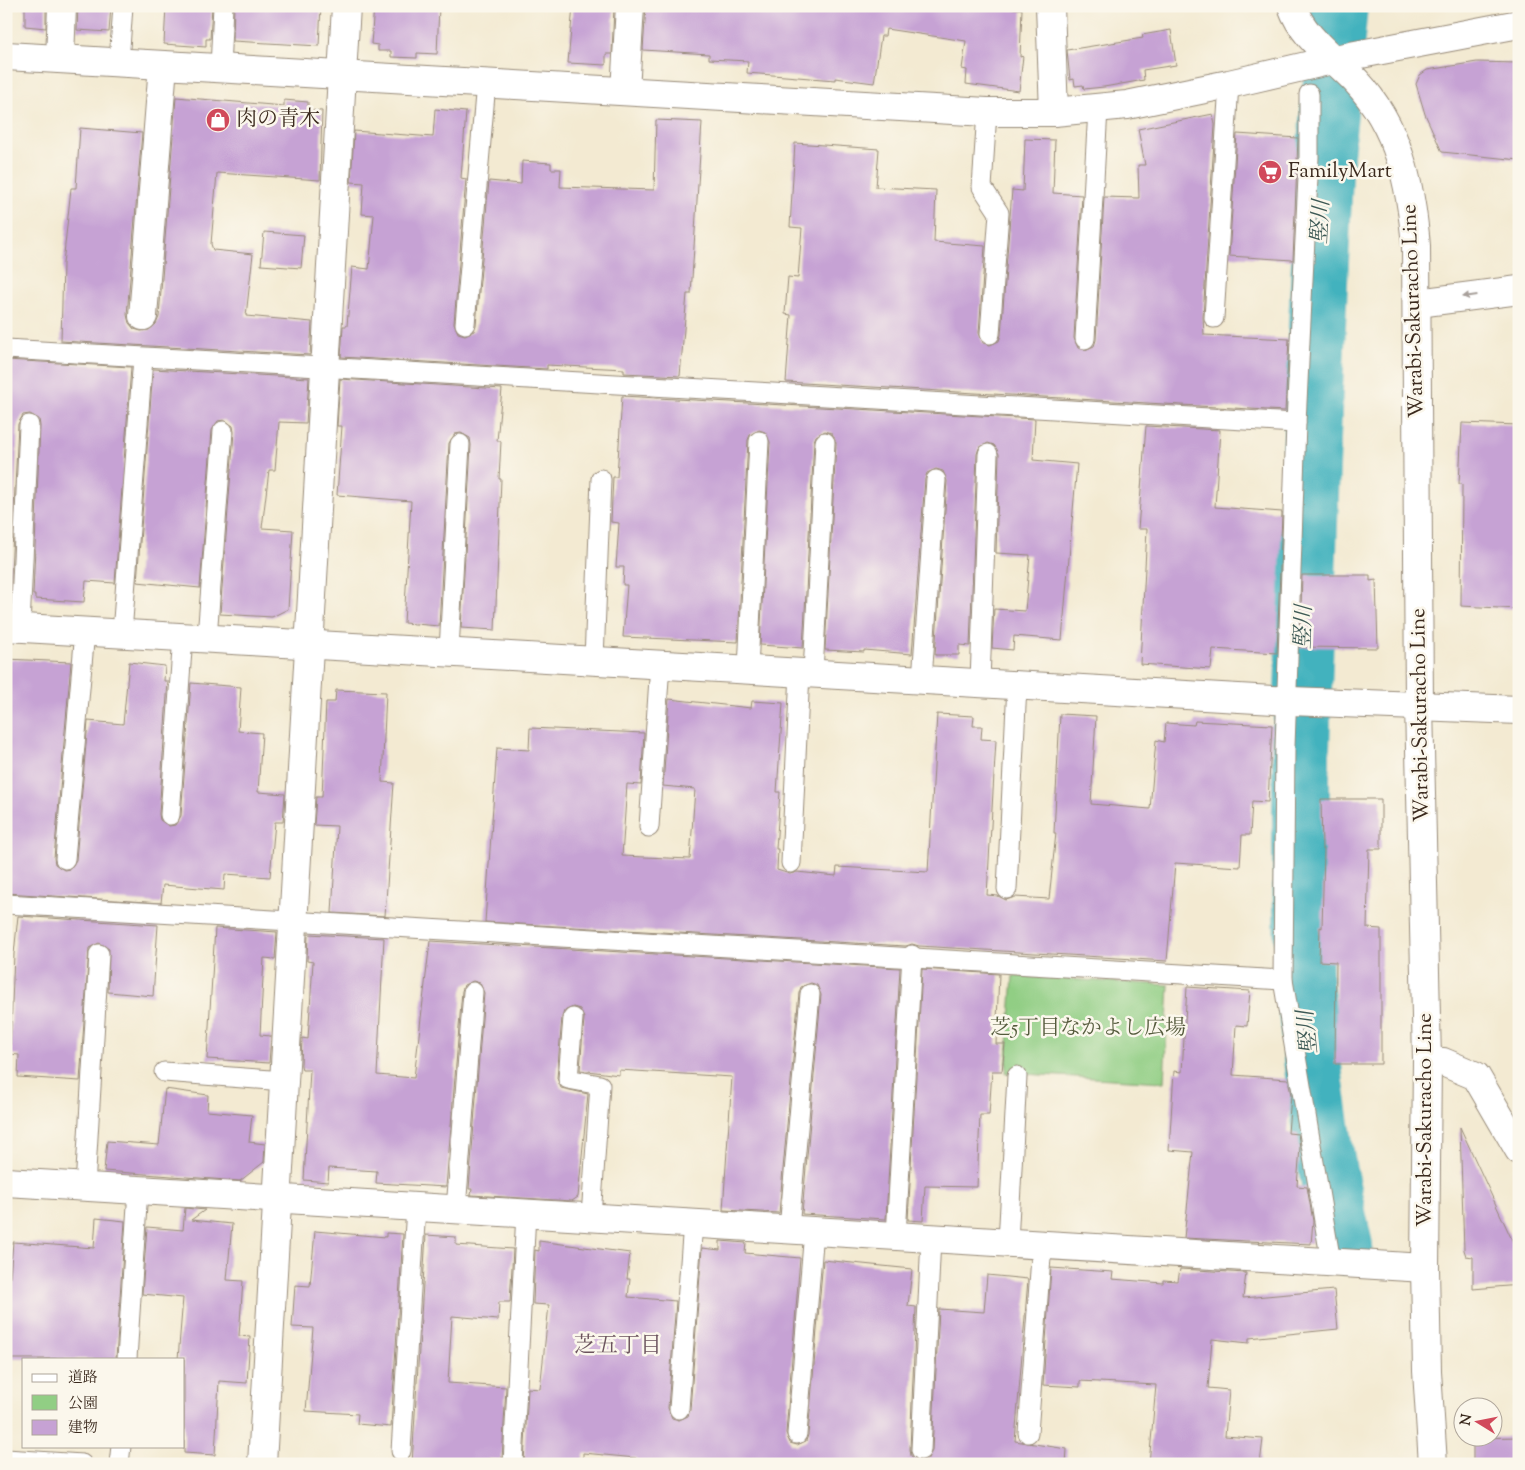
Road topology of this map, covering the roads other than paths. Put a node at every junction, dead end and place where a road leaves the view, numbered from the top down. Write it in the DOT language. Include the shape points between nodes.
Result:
graph roads {
  1 [pos="62,6"];
  2 [pos="123,6"];
  3 [pos="223,6"];
  4 [pos="346,6"];
  5 [pos="630,6"];
  6 [pos="1050,6"];
  7 [pos="1292,6"];
  8 [pos="1519,24"];
  9 [pos="6,56"];
  10 [pos="60,59"];
  11 [pos="1333,59"];
  12 [pos="119,62"];
  13 [pos="163,65"];
  14 [pos="220,68"];
  15 [pos="342,75"];
  16 [pos="486,83"];
  17 [pos="1229,84"];
  18 [pos="624,91"];
  19 [pos="1308,94"];
  20 [pos="1098,109"];
  21 [pos="987,112"];
  22 [pos="1054,112"];
  23 [pos="1519,290"];
  24 [pos="1418,303"];
  25 [pos="143,316"];
  26 [pos="1214,318"];
  27 [pos="465,324"];
  28 [pos="990,334"];
  29 [pos="1085,339"];
  30 [pos="6,349"];
  31 [pos="143,358"];
  32 [pos="325,367"];
  33 [pos="1296,423"];
  34 [pos="29,424"];
  35 [pos="223,431"];
  36 [pos="759,441"];
  37 [pos="824,442"];
  38 [pos="460,444"];
  39 [pos="988,454"];
  40 [pos="601,479"];
  41 [pos="936,480"];
  42 [pos="13,627"];
  43 [pos="85,631"];
  44 [pos="122,633"];
  45 [pos="195,637"];
  46 [pos="309,643"];
  47 [pos="450,651"];
  48 [pos="594,660"];
  49 [pos="660,664"];
  50 [pos="748,668"];
  51 [pos="807,672"];
  52 [pos="922,679"];
  53 [pos="980,682"];
  54 [pos="1017,684"];
  55 [pos="1288,700"];
  56 [pos="1420,705"];
  57 [pos="1519,710"];
  58 [pos="170,815"];
  59 [pos="649,827"];
  60 [pos="65,859"];
  61 [pos="791,863"];
  62 [pos="1007,889"];
  63 [pos="6,904"];
  64 [pos="294,923"];
  65 [pos="99,954"];
  66 [pos="912,956"];
  67 [pos="1283,980"];
  68 [pos="473,992"];
  69 [pos="810,994"];
  70 [pos="573,1018"];
  71 [pos="1427,1061"];
  72 [pos="164,1072"];
  73 [pos="1017,1076"];
  74 [pos="284,1081"];
  75 [pos="1519,1150"];
  76 [pos="6,1182"];
  77 [pos="84,1187"];
  78 [pos="138,1190"];
  79 [pos="278,1198"];
  80 [pos="416,1207"];
  81 [pos="456,1209"];
  82 [pos="526,1213"];
  83 [pos="591,1217"];
  84 [pos="693,1223"];
  85 [pos="801,1230"];
  86 [pos="896,1236"];
  87 [pos="931,1238"];
  88 [pos="1008,1242"];
  89 [pos="1042,1244"];
  90 [pos="1331,1262"];
  91 [pos="1425,1268"];
  92 [pos="127,1358"];
  93 [pos="679,1409"];
  94 [pos="1028,1433"];
  95 [pos="797,1434"];
  96 [pos="121,1448"];
  97 [pos="921,1450"];
  98 [pos="400,1451"];
  99 [pos="6,1459"];
  100 [pos="82,1464"];
  101 [pos="119,1464"];
  102 [pos="262,1464"];
  103 [pos="512,1464"];
  104 [pos="1433,1464"];
  1 -- 10 [label="street"];
  2 -- 12 [label="lane"];
  3 -- 14 [label="lane"];
  4 -- 15 [label="street"];
  5 -- 18 [label="street"];
  6 -- 22 [label="street"];
  7 -- 11 [label="street, Warabi-Sakuracho Line" via="1298,22"];
  8 -- 11 [label="street"];
  9 -- 10 [label="street"];
  10 -- 12 [label="street"];
  11 -- 17 [label="street"];
  11 -- 24 [label="street, Warabi-Sakuracho Line" via="1374,102 1403,163 1412,202"];
  12 -- 13 [label="street"];
  13 -- 14 [label="street"];
  13 -- 25 [label="street"];
  14 -- 15 [label="street"];
  15 -- 16 [label="street"];
  15 -- 32 [label="street"];
  16 -- 18 [label="street"];
  16 -- 27 [label="lane"];
  17 -- 20 [label="street"];
  17 -- 26 [label="lane"];
  18 -- 21 [label="street"];
  19 -- 33 [label="lane" via="1309,157"];
  20 -- 22 [label="street"];
  20 -- 29 [label="lane"];
  21 -- 22 [label="street"];
  21 -- 28 [label="lane" via="982,187 999,213"];
  23 -- 24 [label="street, one-way"];
  24 -- 56 [label="street, Warabi-Sakuracho Line"];
  30 -- 31 [label="lane"];
  31 -- 32 [label="lane"];
  31 -- 44 [label="lane"];
  32 -- 33 [label="lane"];
  32 -- 46 [label="street"];
  33 -- 55 [label="lane"];
  34 -- 42 [label="lane"];
  35 -- 45 [label="lane"];
  36 -- 50 [label="lane"];
  37 -- 51 [label="lane"];
  38 -- 47 [label="lane"];
  39 -- 53 [label="lane"];
  40 -- 48 [label="lane"];
  41 -- 52 [label="lane"];
  42 -- 43 [label="street"];
  43 -- 44 [label="street"];
  43 -- 60 [label="lane"];
  44 -- 45 [label="street"];
  45 -- 46 [label="street"];
  45 -- 58 [label="lane"];
  46 -- 47 [label="street"];
  46 -- 64 [label="street"];
  47 -- 48 [label="street"];
  48 -- 49 [label="street"];
  49 -- 50 [label="street"];
  49 -- 59 [label="lane"];
  50 -- 51 [label="street"];
  51 -- 52 [label="street"];
  51 -- 61 [label="lane"];
  52 -- 53 [label="street"];
  53 -- 54 [label="street"];
  54 -- 55 [label="street"];
  54 -- 62 [label="lane"];
  55 -- 56 [label="street"];
  55 -- 67 [label="lane" via="1282,832"];
  56 -- 57 [label="street"];
  56 -- 71 [label="street, Warabi-Sakuracho Line"];
  63 -- 64 [label="lane"];
  64 -- 66 [label="lane"];
  64 -- 74 [label="street"];
  65 -- 77 [label="lane"];
  66 -- 67 [label="lane"];
  66 -- 86 [label="lane"];
  67 -- 90 [label="lane"];
  68 -- 81 [label="lane"];
  69 -- 85 [label="lane"];
  70 -- 83 [label="lane" via="568,1079 600,1085"];
  71 -- 75 [label="street" via="1443,1062 1476,1076"];
  71 -- 91 [label="street, Warabi-Sakuracho Line"];
  72 -- 74 [label="lane"];
  73 -- 88 [label="lane"];
  74 -- 79 [label="street"];
  76 -- 77 [label="street"];
  77 -- 78 [label="street"];
  78 -- 79 [label="street"];
  78 -- 92 [label="lane"];
  79 -- 80 [label="street"];
  79 -- 102 [label="street"];
  80 -- 81 [label="street"];
  80 -- 98 [label="lane"];
  81 -- 82 [label="street"];
  82 -- 83 [label="street"];
  82 -- 103 [label="lane"];
  83 -- 84 [label="street"];
  84 -- 85 [label="street"];
  84 -- 93 [label="lane"];
  85 -- 86 [label="street"];
  85 -- 95 [label="lane"];
  86 -- 87 [label="street"];
  87 -- 88 [label="street"];
  87 -- 97 [label="lane"];
  88 -- 89 [label="street"];
  89 -- 90 [label="street"];
  89 -- 94 [label="lane"];
  90 -- 91 [label="street"];
  91 -- 104 [label="street, Warabi-Sakuracho Line"];
  96 -- 101 [label="lane"];
  99 -- 100 [label="lane"];
}
